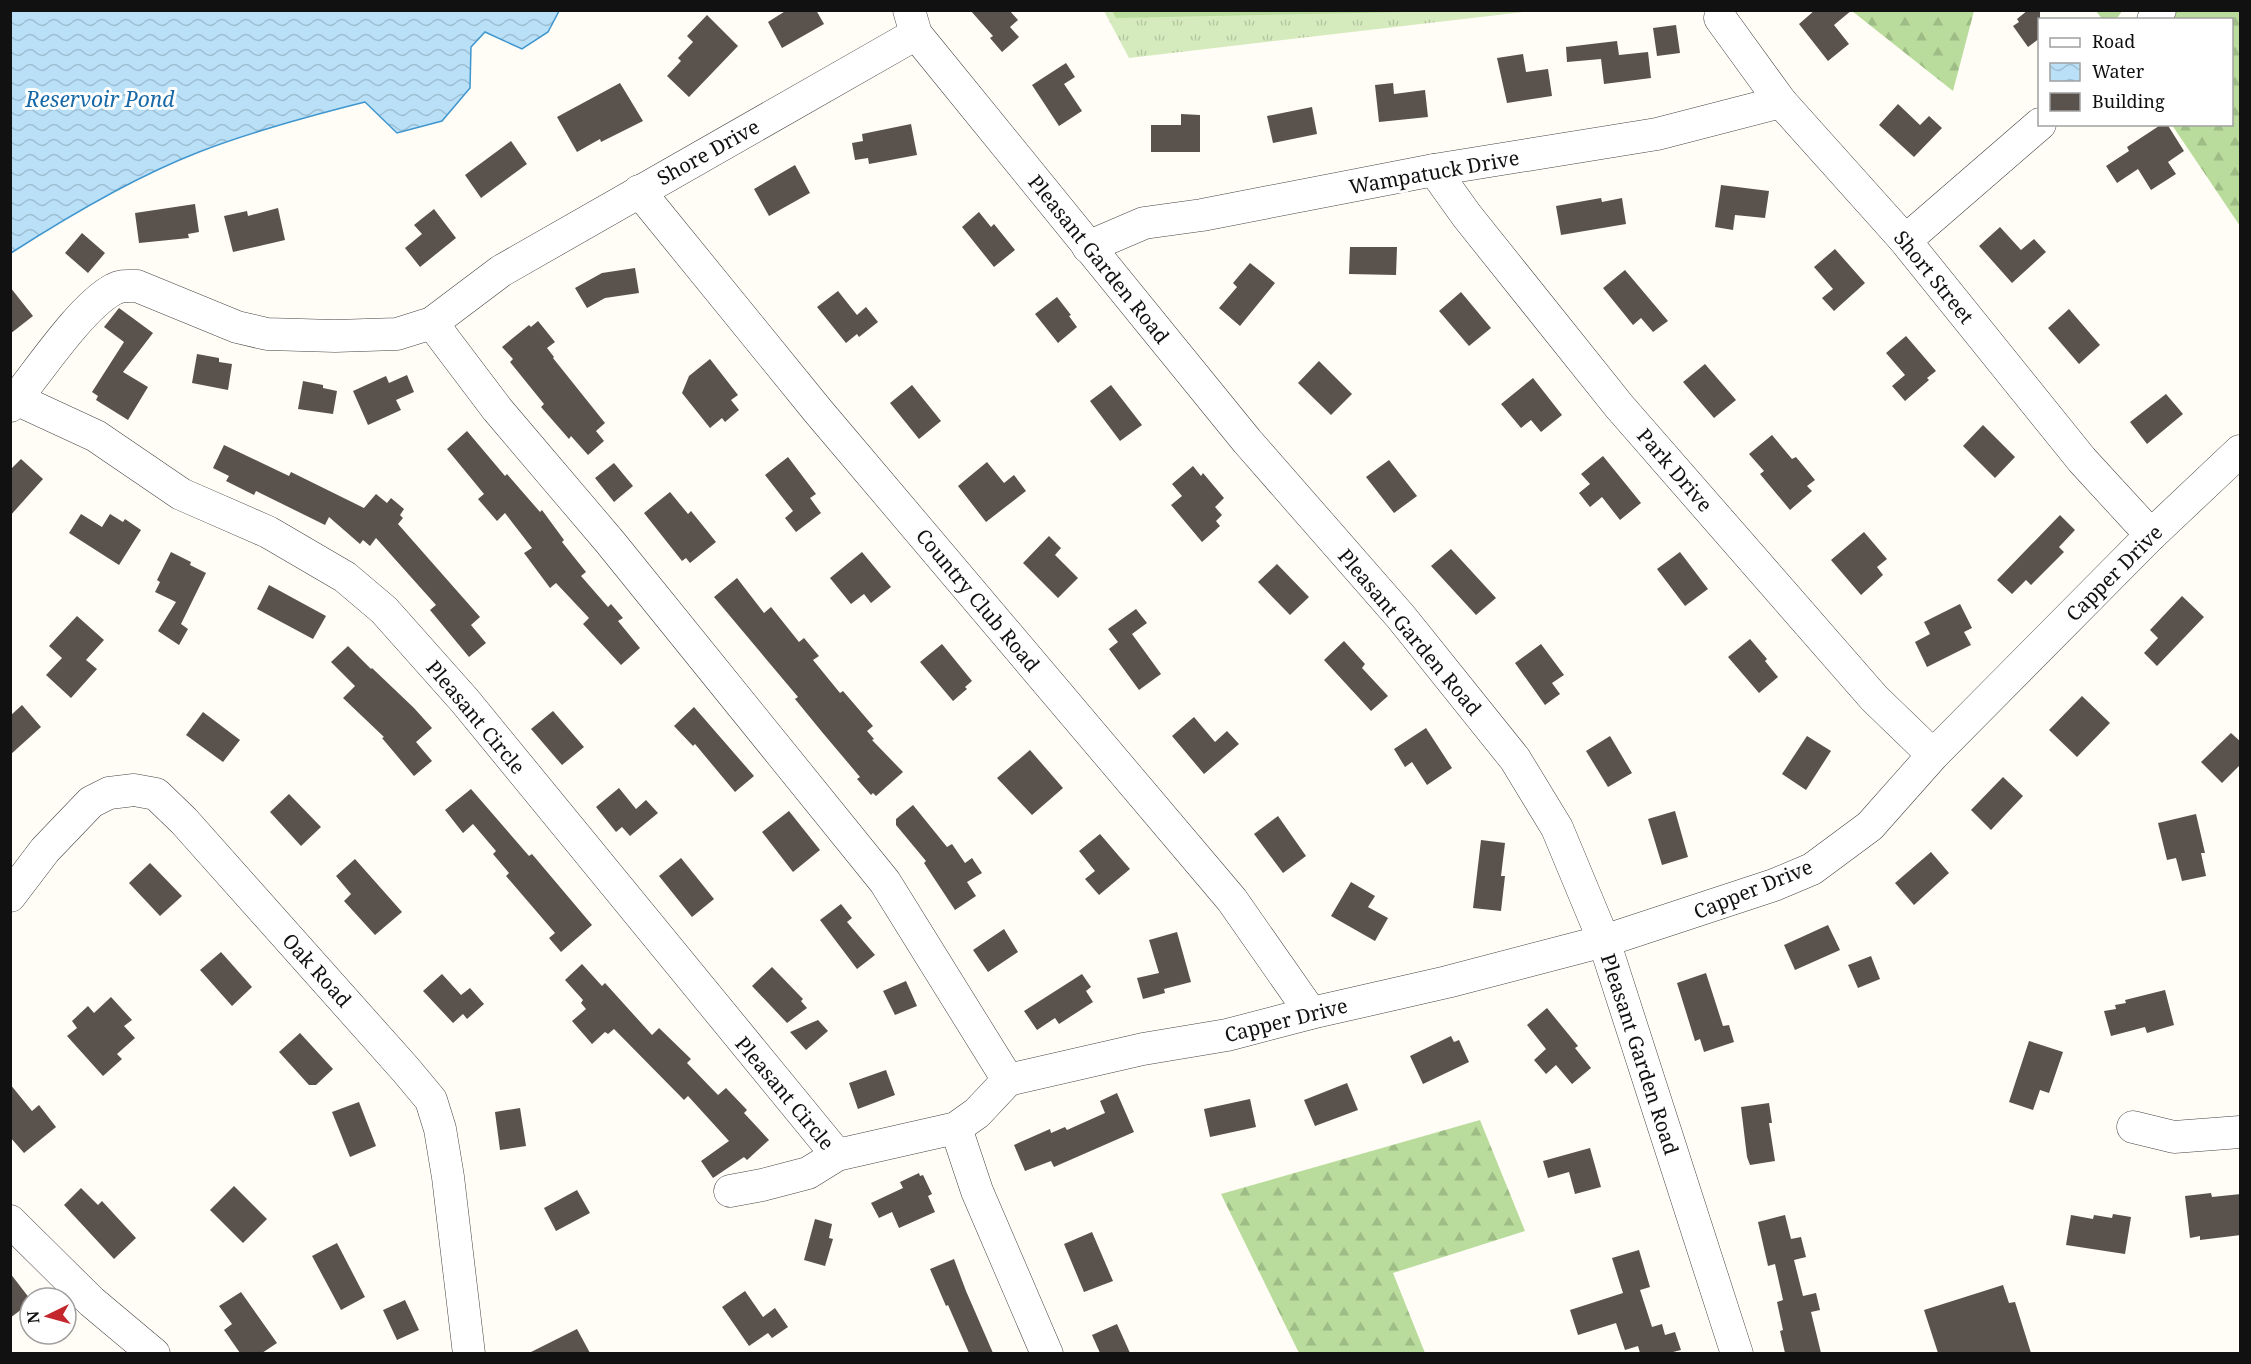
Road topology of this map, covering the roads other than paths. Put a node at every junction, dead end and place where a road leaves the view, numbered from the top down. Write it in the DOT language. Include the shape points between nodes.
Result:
graph roads {
  1 [pos="1719,18"];
  2 [pos="912,22"];
  3 [pos="1781,102"];
  4 [pos="2038,126"];
  5 [pos="1434,170"];
  6 [pos="639,191"];
  7 [pos="1903,238"];
  8 [pos="1088,247"];
  9 [pos="501,271"];
  10 [pos="432,323"];
  11 [pos="13,403"];
  12 [pos="2241,451"];
  13 [pos="2151,536"];
  14 [pos="1933,755"];
  15 [pos="10,896"];
  16 [pos="1604,941"];
  17 [pos="1311,1012"];
  18 [pos="1008,1080"];
  19 [pos="2133,1127"];
  20 [pos="956,1128"];
  21 [pos="2241,1132"];
  22 [pos="837,1155"];
  23 [pos="730,1191"];
  24 [pos="10,1221"];
  25 [pos="154,1353"];
  26 [pos="469,1353"];
  27 [pos="1047,1353"];
  28 [pos="1737,1353"];
  1 -- 3 [label="street, Short Street"];
  2 -- 6 [label="street, Shore Drive"];
  2 -- 8 [label="street, Pleasant Garden Road"];
  3 -- 5 [label="street, Wampatuck Drive" via="1657,134"];
  3 -- 7 [label="street, Short Street"];
  4 -- 7 [label="street" via="1913,234"];
  5 -- 8 [label="street, Wampatuck Drive" via="1144,223"];
  5 -- 14 [label="street, Park Drive" via="1619,406 1874,698"];
  6 -- 9 [label="street, Shore Drive"];
  6 -- 17 [label="street, Country Club Road" via="818,411 1232,900"];
  7 -- 13 [label="street, Short Street" via="2082,460"];
  8 -- 16 [label="street, Pleasant Garden Road" via="1247,441 1401,617 1515,759 1557,828"];
  9 -- 10 [label="street, Pleasant Circle"];
  10 -- 11 [label="street, Pleasant Circle" via="397,333 267,334 237,327 136,286 123,285 88,309"];
  10 -- 18 [label="street" via="497,409 610,542 885,882"];
  11 -- 22 [label="street, Pleasant Circle" via="96,436 181,494 277,538 345,577 384,610 465,701"];
  12 -- 13 [label="street, Capper Drive"];
  13 -- 14 [label="street, Capper Drive"];
  14 -- 16 [label="street, Capper Drive" via="1870,825 1812,868 1774,885"];
  15 -- 26 [label="street, Oak Road" via="45,850 91,802 109,793 134,790 156,794 177,814 431,1100 448,1178"];
  16 -- 17 [label="street, Capper Drive"];
  16 -- 28 [label="street, Pleasant Garden Road"];
  17 -- 18 [label="street, Capper Drive" via="1227,1035"];
  18 -- 20 [label="street, Pleasant Circle" via="977,1113"];
  19 -- 21 [label="street" via="2174,1137"];
  20 -- 22 [label="street, Pleasant Circle"];
  20 -- 27 [label="street" via="977,1191"];
  22 -- 23 [label="street, Pleasant Circle" via="808,1173"];
  24 -- 25 [label="street" via="93,1302"];
}
